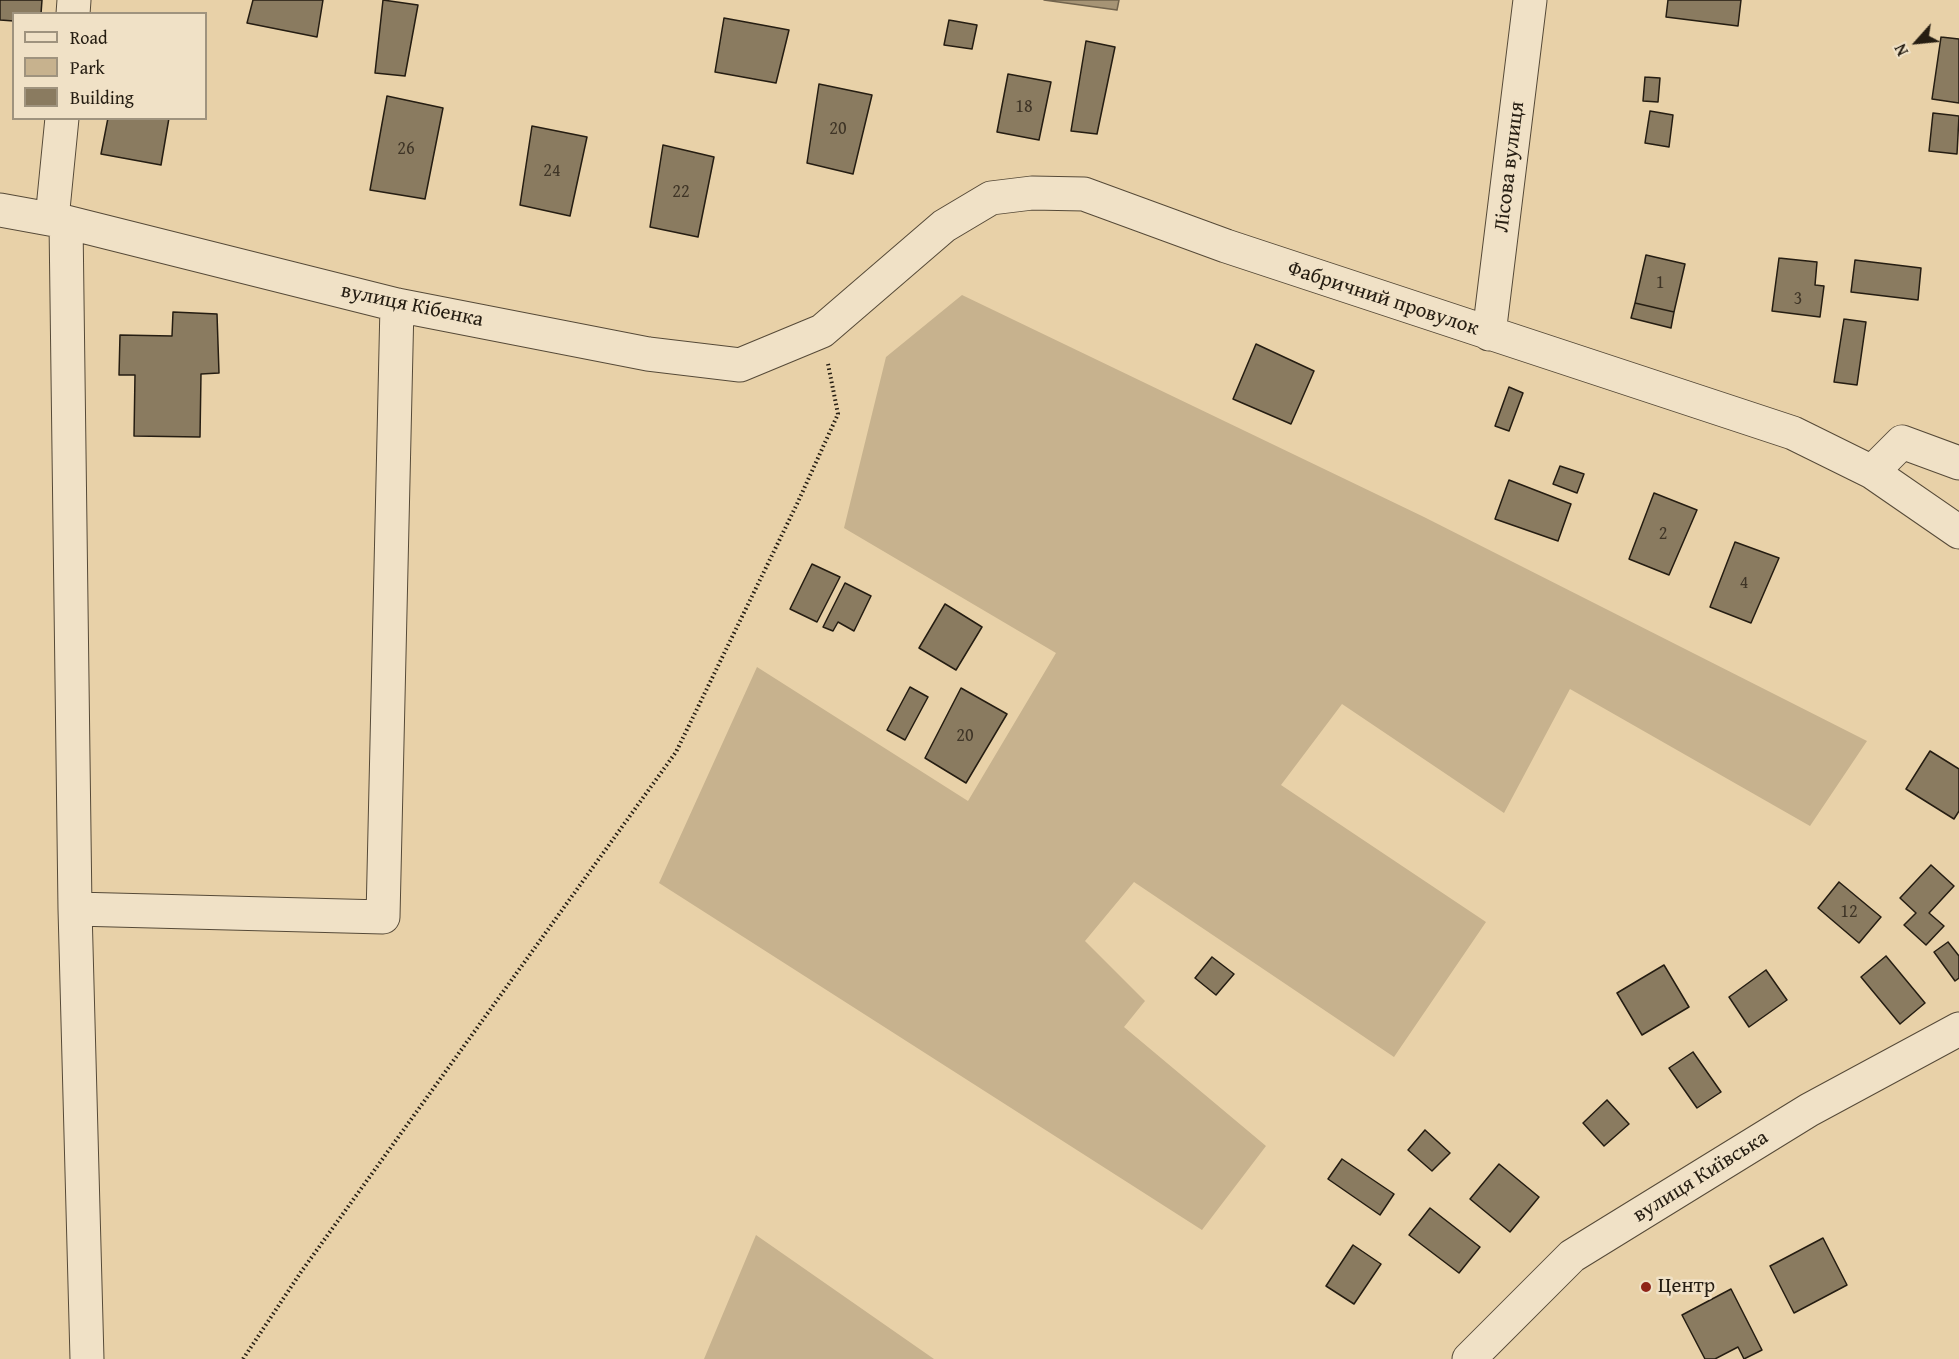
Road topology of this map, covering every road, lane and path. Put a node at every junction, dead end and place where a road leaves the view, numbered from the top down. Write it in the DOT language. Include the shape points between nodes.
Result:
graph roads {
  1 [pos="1530,0"];
  2 [pos="62,120"];
  3 [pos="0,210"];
  4 [pos="59,220"];
  5 [pos="397,305"];
  6 [pos="822,331"];
  7 [pos="1490,334"];
  8 [pos="1959,463"];
  9 [pos="1872,472"];
  10 [pos="1959,531"];
  11 [pos="75,909"];
  12 [pos="1959,1029"];
  13 [pos="87,1359"];
  14 [pos="243,1359"];
  15 [pos="1469,1359"];
  1 -- 7 [label="street, Лісова вулиця"];
  2 -- 4 [label="street"];
  3 -- 4 [label="street, вулиця Кібенка"];
  4 -- 5 [label="street, вулиця Кібенка"];
  4 -- 11 [label="street"];
  5 -- 6 [label="street, вулиця Кібенка" via="648,354 740,365"];
  5 -- 11 [label="street" via="383,917"];
  6 -- 7 [label="street, Фабричний провулок" via="944,226 991,198 1032,193 1084,194"];
  6 -- 14 [label="path" via="838,414 676,752"];
  7 -- 9 [label="street, Фабричний провулок" via="1793,433"];
  8 -- 9 [label="street" via="1902,442"];
  9 -- 10 [label="street, Фабричний провулок"];
  11 -- 13 [label="street"];
  12 -- 15 [label="street, вулиця Київська" via="1809,1110 1572,1256"];
}
